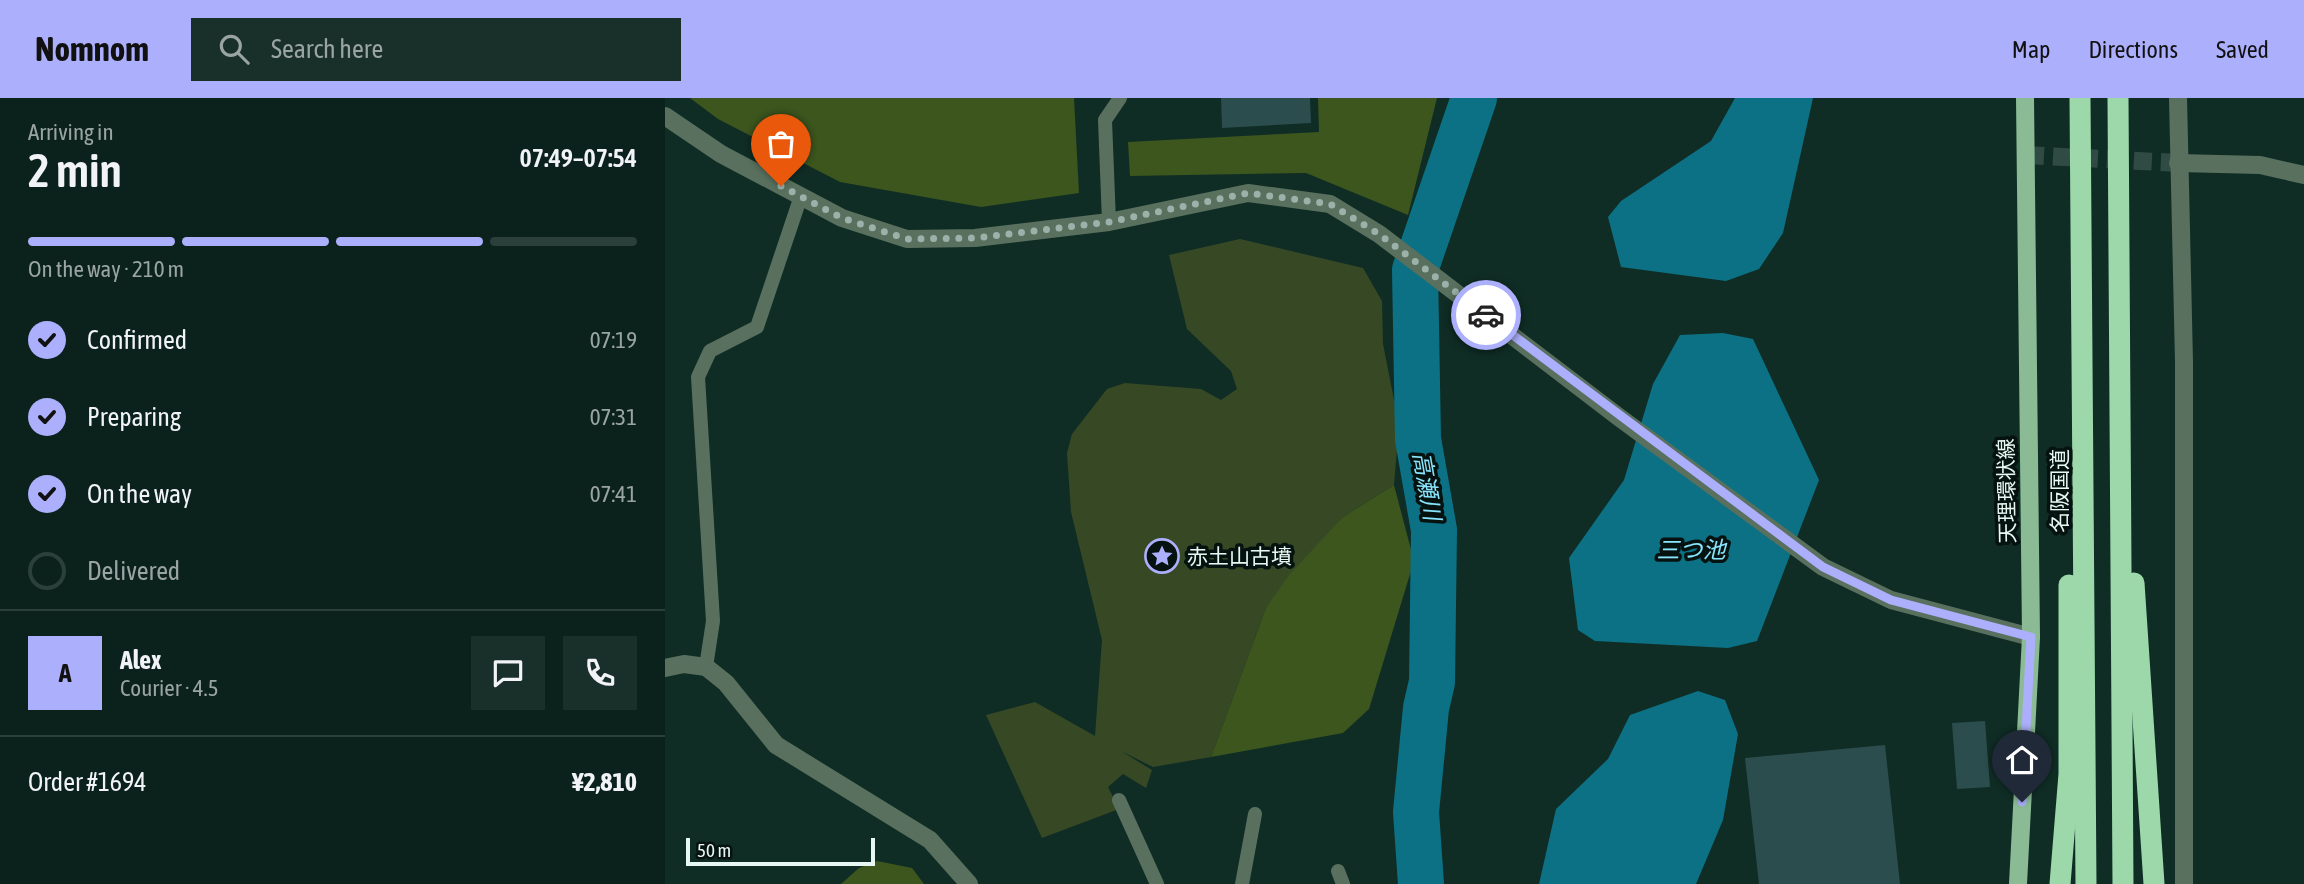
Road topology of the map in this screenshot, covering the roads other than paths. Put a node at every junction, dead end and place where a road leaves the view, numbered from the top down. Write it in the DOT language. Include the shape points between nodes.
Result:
graph roads {
  1 [pos="1121,98"];
  2 [pos="2025,98"];
  3 [pos="2118,98"];
  4 [pos="2178,98"];
  5 [pos="2080,104"];
  6 [pos="665,116"];
  7 [pos="2178,163"];
  8 [pos="2304,175"];
  9 [pos="801,196"];
  10 [pos="1109,222"];
  11 [pos="2119,389"];
  12 [pos="2031,637"];
  13 [pos="706,667"];
  14 [pos="665,668"];
  15 [pos="1119,800"];
  16 [pos="1255,814"];
  17 [pos="969,884"];
  18 [pos="1157,884"];
  19 [pos="1243,884"];
  20 [pos="2018,884"];
  21 [pos="2060,884"];
  22 [pos="2086,884"];
  23 [pos="2123,884"];
  24 [pos="2154,884"];
  25 [pos="2184,884"];
  1 -- 10 [label="lane" via="1105,120"];
  2 -- 12 [label="main road, 天理環状線"];
  3 -- 11 [label="highway"];
  4 -- 7 [label="street"];
  5 -- 21 [label="highway" via="2070,308 2069,774"];
  5 -- 22 [label="highway, 名阪国道"];
  6 -- 9 [label="street" via="721,154"];
  7 -- 8 [label="street" via="2260,165"];
  7 -- 25 [label="street" via="2184,362"];
  9 -- 10 [label="street" via="842,218 907,239 975,238"];
  9 -- 13 [label="lane" via="757,327 711,351 698,377 713,621"];
  10 -- 12 [label="street" via="1248,193 1330,204 1379,234 1823,567 1891,600"];
  11 -- 23 [label="highway"];
  11 -- 24 [label="highway"];
  12 -- 20 [label="main road, 天理環状線"];
  13 -- 14 [label="street" via="684,664"];
  13 -- 17 [label="street" via="726,683 776,745 930,840"];
  15 -- 18 [label="lane"];
  16 -- 19 [label="lane"];
}
